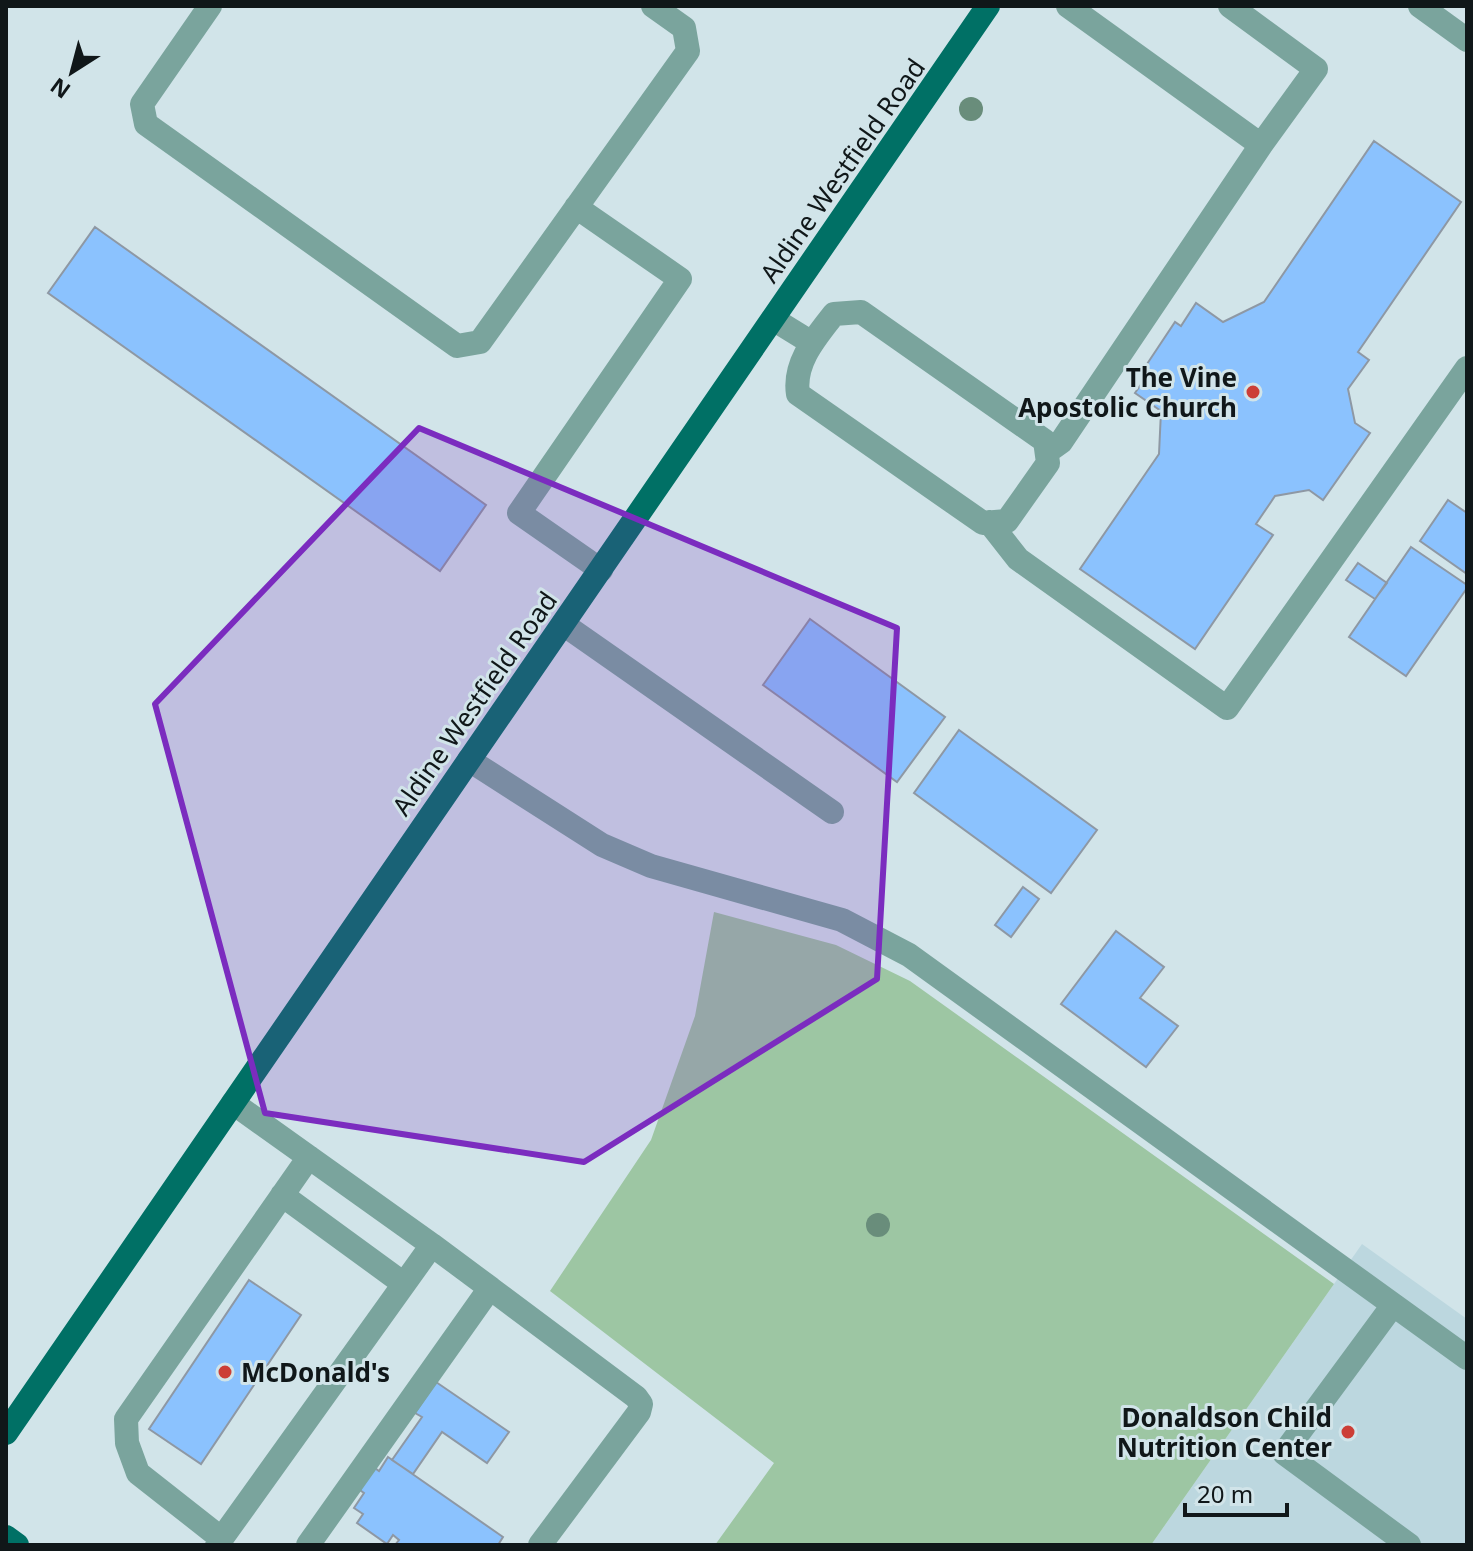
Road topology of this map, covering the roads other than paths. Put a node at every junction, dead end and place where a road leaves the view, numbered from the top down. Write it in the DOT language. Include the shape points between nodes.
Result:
graph roads {
  1 [pos="210,6"];
  2 [pos="653,6"];
  3 [pos="988,6"];
  4 [pos="1068,6"];
  5 [pos="1230,6"];
  6 [pos="1420,6"];
  7 [pos="1467,40"];
  8 [pos="1261,145"];
  9 [pos="576,207"];
  10 [pos="773,319"];
  11 [pos="812,343"];
  12 [pos="1467,368"];
  13 [pos="1047,452"];
  14 [pos="989,522"];
  15 [pos="601,570"];
  16 [pos="563,624"];
  17 [pos="469,760"];
  18 [pos="832,812"];
  19 [pos="233,1103"];
  20 [pos="309,1157"];
  21 [pos="282,1195"];
  22 [pos="432,1245"];
  23 [pos="404,1284"];
  24 [pos="490,1288"];
  25 [pos="1393,1305"];
  26 [pos="1467,1358"];
  27 [pos="6,1433"];
  28 [pos="6,1537"];
  29 [pos="220,1542"];
  30 [pos="17,1545"];
  31 [pos="308,1545"];
  32 [pos="540,1545"];
  33 [pos="1409,1545"];
  1 -- 9 [label="street" via="142,104 146,124 457,346 480,342"];
  2 -- 9 [label="street" via="684,28 688,51"];
  3 -- 10 [label="main road, Aldine Westfield Road"];
  4 -- 8 [label="street"];
  5 -- 8 [label="street" via="1316,69"];
  6 -- 7 [label="street"];
  8 -- 13 [label="street" via="1061,442"];
  9 -- 15 [label="street" via="680,279 519,513"];
  10 -- 11 [label="street"];
  10 -- 15 [label="main road, Aldine Westfield Road"];
  11 -- 13 [label="street" via="834,314 861,312 1045,441"];
  11 -- 14 [label="street" via="795,377 798,394 983,523"];
  12 -- 14 [label="street" via="1227,708 1018,559"];
  13 -- 14 [label="street" via="1048,463 1007,521"];
  15 -- 16 [label="main road, Aldine Westfield Road"];
  16 -- 17 [label="main road, Aldine Westfield Road"];
  16 -- 18 [label="street"];
  17 -- 19 [label="main road, Aldine Westfield Road"];
  17 -- 25 [label="street" via="602,845 651,866 842,920 909,955"];
  19 -- 20 [label="street"];
  19 -- 27 [label="main road, Aldine Westfield Road"];
  20 -- 21 [label="street"];
  20 -- 22 [label="street"];
  21 -- 23 [label="street"];
  21 -- 29 [label="street" via="126,1419 127,1443 138,1473"];
  22 -- 23 [label="street"];
  22 -- 24 [label="street"];
  23 -- 29 [label="street"];
  24 -- 31 [label="street"];
  24 -- 32 [label="street" via="641,1404"];
  25 -- 26 [label="street"];
  25 -- 33 [label="street" via="1284,1453"];
  28 -- 30 [label="main road"];
}
